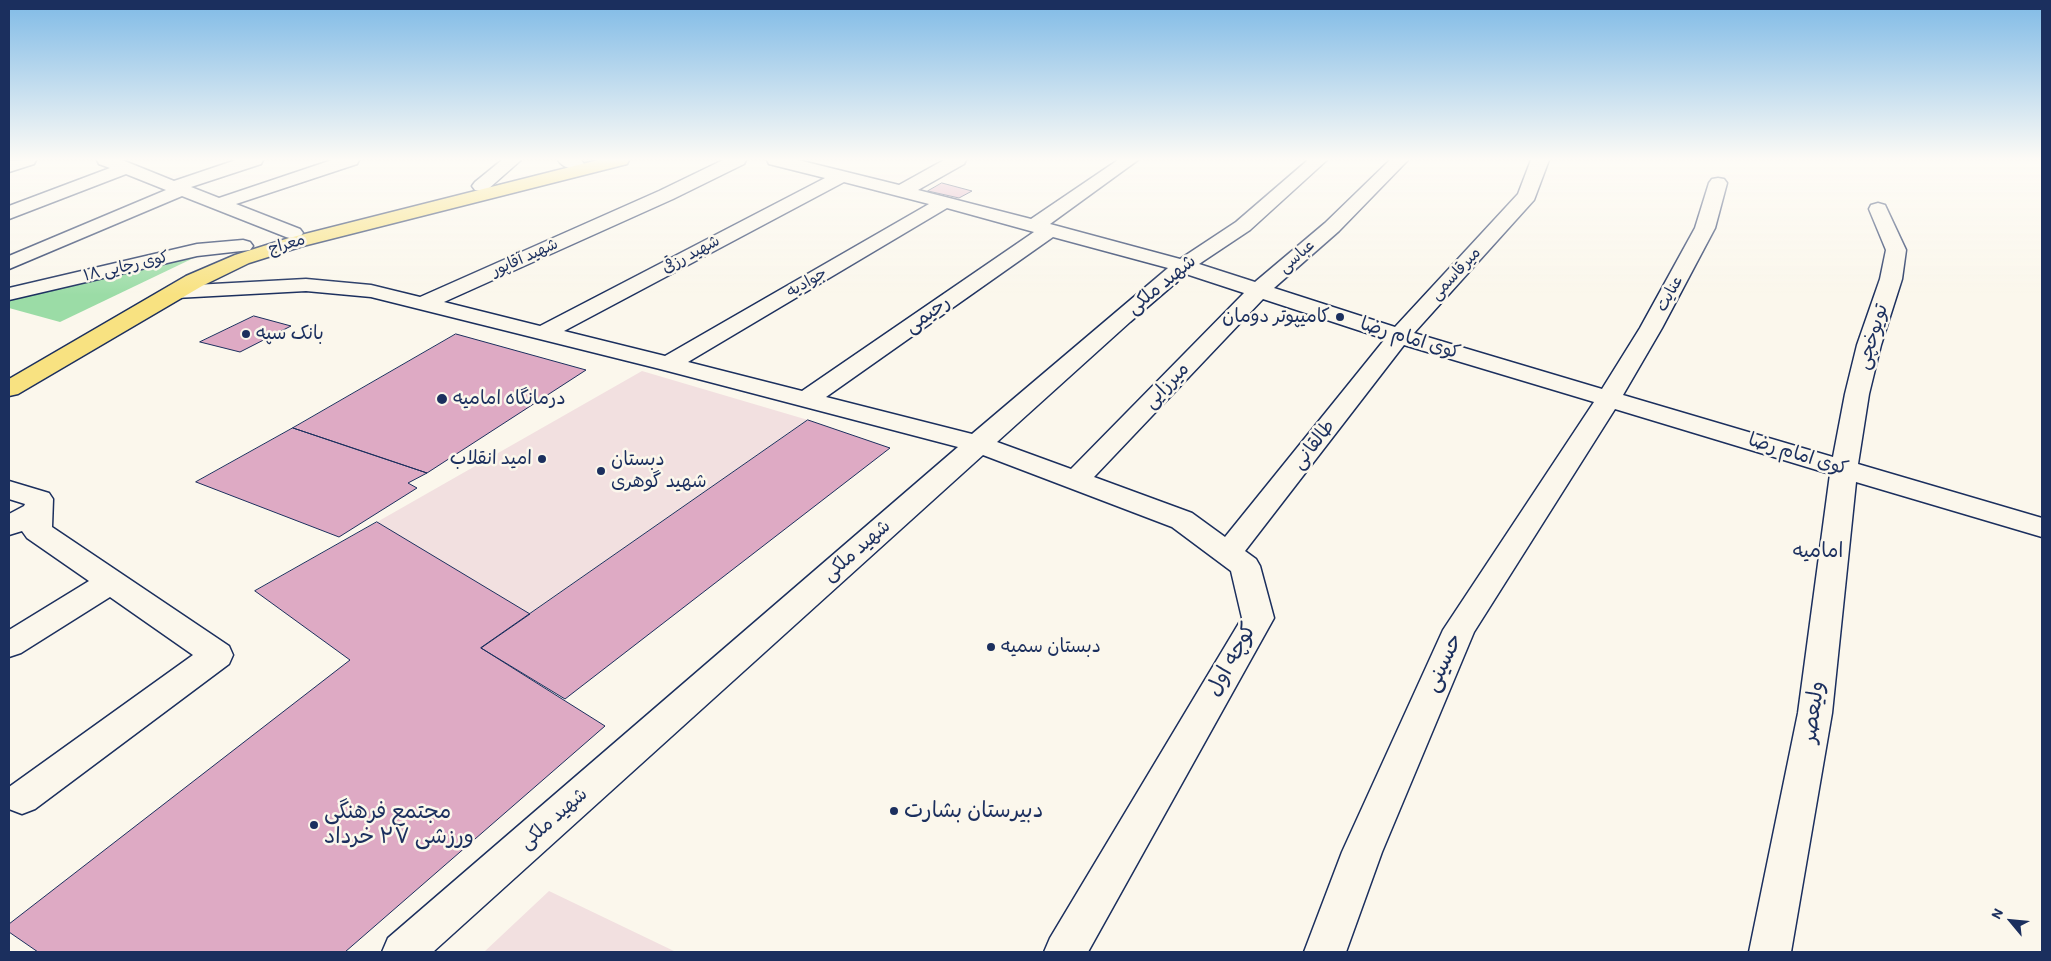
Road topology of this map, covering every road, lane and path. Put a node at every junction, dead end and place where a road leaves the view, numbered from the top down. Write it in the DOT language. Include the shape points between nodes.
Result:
graph roads {
  1 [pos="30,205"];
  2 [pos="141,205"];
  3 [pos="221,205"];
  4 [pos="406,205"];
  5 [pos="443,205"];
  6 [pos="644,205"];
  7 [pos="787,205"];
  8 [pos="940,205"];
  9 [pos="956,205"];
  10 [pos="1072,205"];
  11 [pos="1267,205"];
  12 [pos="1354,205"];
  13 [pos="1519,205"];
  14 [pos="1712,205"];
  15 [pos="1878,209"];
  16 [pos="9,213"];
  17 [pos="1042,228"];
  18 [pos="293,233"];
  19 [pos="244,246"];
  20 [pos="9,262"];
  21 [pos="1183,266"];
  22 [pos="1258,291"];
  23 [pos="176,292"];
  24 [pos="9,294"];
  25 [pos="422,304"];
  26 [pos="542,334"];
  27 [pos="1399,336"];
  28 [pos="668,364"];
  29 [pos="9,370"];
  30 [pos="9,389"];
  31 [pos="1609,398"];
  32 [pos="805,400"];
  33 [pos="979,444"];
  34 [pos="1844,469"];
  35 [pos="1076,480"];
  36 [pos="9,490"];
  37 [pos="38,511"];
  38 [pos="9,526"];
  39 [pos="2042,528"];
  40 [pos="1228,553"];
  41 [pos="111,582"];
  42 [pos="9,645"];
  43 [pos="22,798"];
  44 [pos="403,952"];
  45 [pos="1065,952"];
  46 [pos="1325,952"];
  47 [pos="1770,952"];
  1 -- 16 [label="street"];
  2 -- 20 [label="street"];
  3 -- 18 [label="street"];
  4 -- 18 [label="main road, معراج"];
  5 -- 23 [label="main road, معراج" via="242,259"];
  6 -- 25 [label="street, شهید آقاپور"];
  7 -- 26 [label="street, شهید رزقی"];
  8 -- 28 [label="street, جوادیه"];
  9 -- 17 [label="street, کوی امام رضا"];
  10 -- 17 [label="street, رحیمی"];
  11 -- 21 [label="street, شهید ملکی" via="1243,226"];
  12 -- 22 [label="street, عباسی"];
  13 -- 27 [label="street, میرقاسمی"];
  14 -- 31 [label="street, عنایت" via="1705,228"];
  15 -- 34 [label="street, تویوخچی" via="1896,250 1891,279 1857,394"];
  17 -- 21 [label="street, کوی امام رضا"];
  17 -- 32 [label="street, رحیمی"];
  18 -- 19 [label="main road, معراج"];
  19 -- 24 [label="street, کوی رجایی ۱۸" via="197,250"];
  19 -- 29 [label="main road, معراج" via="201,264"];
  21 -- 22 [label="street, کوی امام رضا"];
  21 -- 33 [label="street, شهید ملکی"];
  22 -- 27 [label="street, کوی امام رضا"];
  22 -- 35 [label="street, میرزایی"];
  23 -- 25 [label="street, کوچه اول" via="306,285 371,291"];
  23 -- 30 [label="main road, معراج"];
  25 -- 26 [label="street, کوچه اول"];
  26 -- 28 [label="street, کوچه اول"];
  27 -- 31 [label="street, کوی امام رضا"];
  27 -- 40 [label="street, طالقانی"];
  28 -- 32 [label="street, کوچه اول"];
  31 -- 34 [label="street, کوی امام رضا"];
  31 -- 46 [label="street, حسینی" via="1459,630 1362,852"];
  32 -- 33 [label="street, کوچه اول"];
  33 -- 35 [label="street, کوچه اول"];
  33 -- 44 [label="street, شهید ملکی"];
  34 -- 39 [label="street, کوی امام رضا"];
  34 -- 47 [label="street, ولیعصر" via="1815,712"];
  35 -- 40 [label="street, کوچه اول" via="1182,520"];
  36 -- 37 [label="street" via="39,499"];
  37 -- 38 [label="street"];
  37 -- 41 [label="street" via="37,531"];
  40 -- 45 [label="street, کوچه اول" via="1245,566 1258,618"];
  41 -- 42 [label="street"];
  41 -- 43 [label="street" via="217,655"];
}
